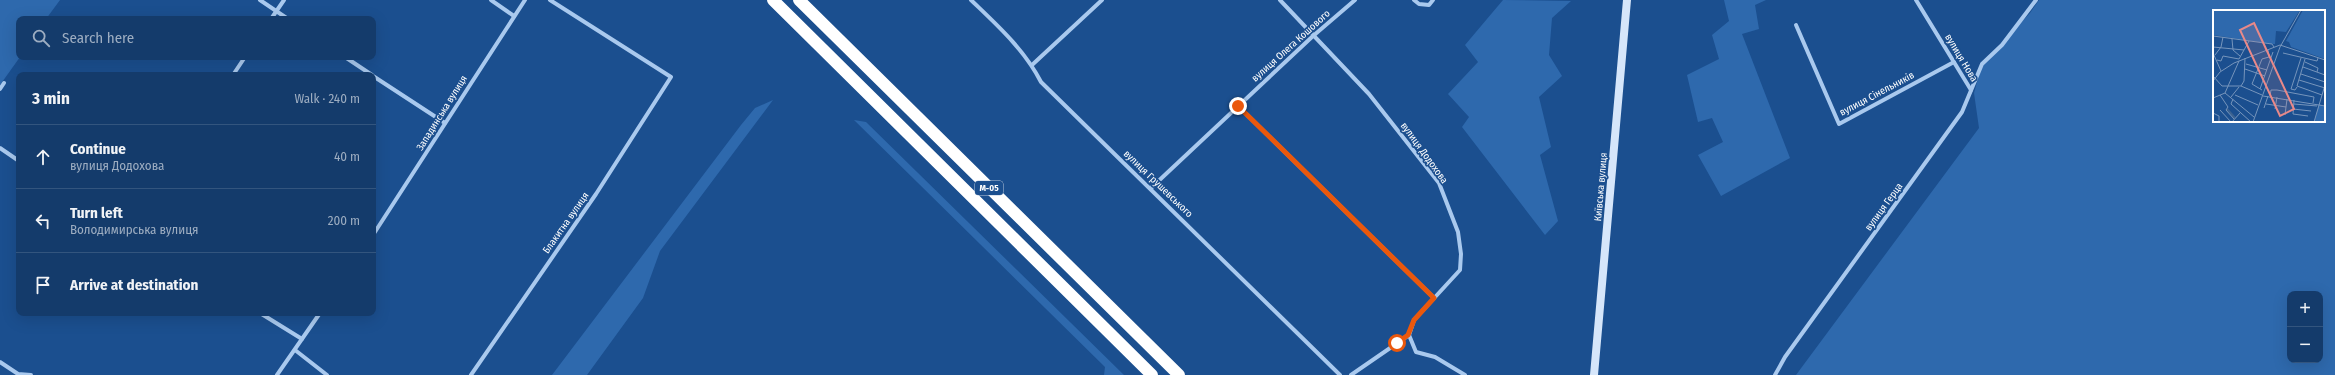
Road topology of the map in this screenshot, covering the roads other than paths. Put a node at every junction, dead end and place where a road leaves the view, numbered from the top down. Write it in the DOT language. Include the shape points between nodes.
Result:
graph roads {
  1 [pos="260,0"];
  2 [pos="284,0"];
  3 [pos="491,0"];
  4 [pos="525,0"];
  5 [pos="550,0"];
  6 [pos="773,0"];
  7 [pos="798,0"];
  8 [pos="971,0"];
  9 [pos="1102,0"];
  10 [pos="1280,0"];
  11 [pos="1355,0"];
  12 [pos="1414,0"];
  13 [pos="1433,0"];
  14 [pos="1627,0"];
  15 [pos="1916,0"];
  16 [pos="2036,0"];
  17 [pos="276,11"];
  18 [pos="273,16"];
  19 [pos="284,16"];
  20 [pos="514,16"];
  21 [pos="1796,25"];
  22 [pos="1313,36"];
  23 [pos="243,60"];
  24 [pos="350,60"];
  25 [pos="1954,62"];
  26 [pos="1032,65"];
  27 [pos="235,72"];
  28 [pos="368,72"];
  29 [pos="376,77"];
  30 [pos="4,83"];
  31 [pos="0,89"];
  32 [pos="1971,90"];
  33 [pos="1238,106"];
  34 [pos="445,123"];
  35 [pos="0,148"];
  36 [pos="16,159"];
  37 [pos="1151,188"];
  38 [pos="376,230"];
  39 [pos="1434,298"];
  40 [pos="265,316"];
  41 [pos="318,316"];
  42 [pos="1408,335"];
  43 [pos="302,340"];
  44 [pos="295,350"];
  45 [pos="0,362"];
  46 [pos="18,374"];
  47 [pos="31,375"];
  48 [pos="277,375"];
  49 [pos="327,375"];
  50 [pos="471,375"];
  51 [pos="1152,375"];
  52 [pos="1179,375"];
  53 [pos="1340,375"];
  54 [pos="1351,375"];
  55 [pos="1465,375"];
  56 [pos="1594,375"];
  57 [pos="1775,375"];
  1 -- 17 [label="street"];
  2 -- 17 [label="street"];
  3 -- 20 [label="street"];
  4 -- 20 [label="street, Западинська вулиця"];
  5 -- 50 [label="street, Блакитна вулиця" via="671,77 596,194"];
  6 -- 51 [label="highway, М-05"];
  7 -- 52 [label="highway, М-05"];
  8 -- 26 [label="street, вулиця Грушевського" via="994,21"];
  9 -- 26 [label="street"];
  10 -- 22 [label="street, вулиця Додохова"];
  11 -- 22 [label="street, вулиця Олега Кошового"];
  12 -- 13 [label="street" via="1419,4 1429,5"];
  14 -- 56 [label="street, Київська вулиця"];
  15 -- 25 [label="street, вулиця Нова"];
  16 -- 32 [label="street, вулиця Нова" via="2002,46 1982,64"];
  17 -- 18 [label="street"];
  17 -- 19 [label="street"];
  20 -- 34 [label="street, Западинська вулиця"];
  21 -- 25 [label="street, вулиця Сінельників" via="1839,124"];
  22 -- 33 [label="street, вулиця Олега Кошового"];
  22 -- 39 [label="street, вулиця Додохова" via="1369,94 1438,183 1458,232 1461,254 1460,270"];
  23 -- 27 [label="street"];
  24 -- 28 [label="street"];
  25 -- 32 [label="street, вулиця Нова"];
  26 -- 37 [label="street, вулиця Грушевського" via="1041,82"];
  29 -- 34 [label="street"];
  30 -- 31 [label="street"];
  32 -- 57 [label="street, вулиця Герца" via="1962,112"];
  33 -- 37 [label="street, вулиця Олега Кошового"];
  33 -- 39 [label="street"];
  34 -- 38 [label="street, Западинська вулиця"];
  35 -- 36 [label="street"];
  37 -- 53 [label="street, вулиця Грушевського"];
  39 -- 42 [label="street, вулиця Додохова" via="1414,320"];
  40 -- 43 [label="street"];
  41 -- 43 [label="street"];
  42 -- 54 [label="street"];
  42 -- 55 [label="street" via="1416,352 1435,357"];
  43 -- 44 [label="street"];
  44 -- 48 [label="street"];
  44 -- 49 [label="street"];
  45 -- 46 [label="street"];
  46 -- 47 [label="street"];
}
